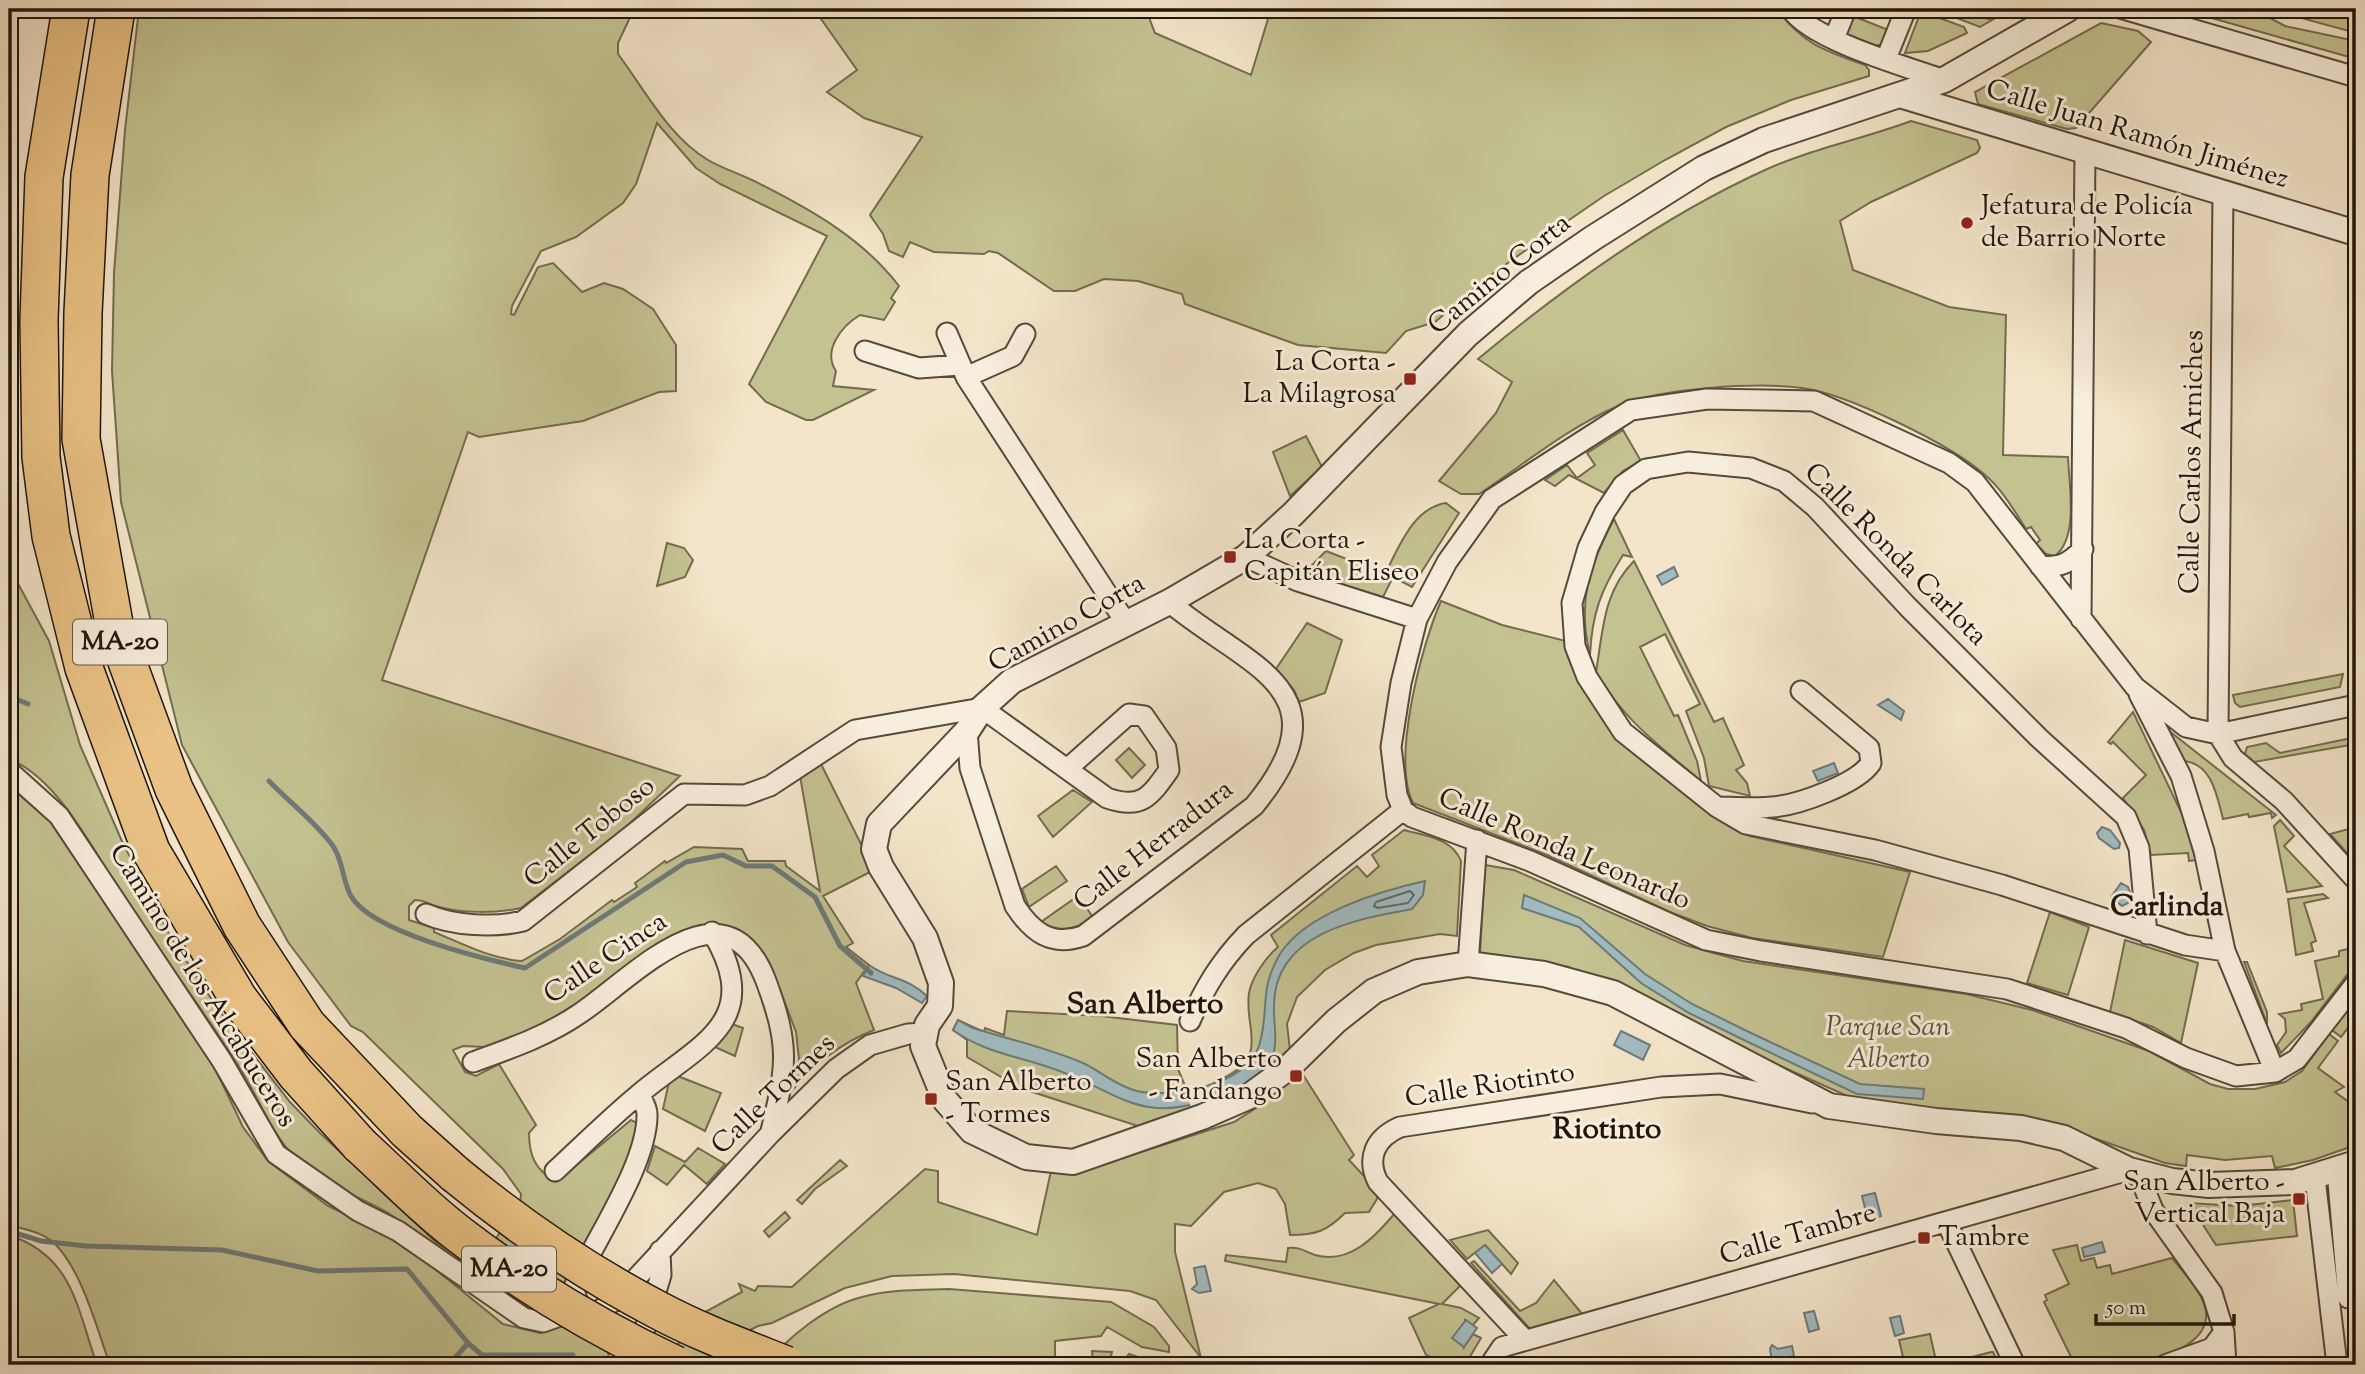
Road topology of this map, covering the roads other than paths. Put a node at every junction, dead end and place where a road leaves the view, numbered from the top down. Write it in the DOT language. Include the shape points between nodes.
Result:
graph roads {
  1 [pos="71,9"];
  2 [pos="116,9"];
  3 [pos="1791,9"];
  4 [pos="1846,9"];
  5 [pos="1906,9"];
  6 [pos="2068,9"];
  7 [pos="2123,9"];
  8 [pos="1834,39"];
  9 [pos="1886,59"];
  10 [pos="2356,77"];
  11 [pos="1944,80"];
  12 [pos="1900,95"];
  13 [pos="2085,150"];
  14 [pos="2223,192"];
  15 [pos="2356,233"];
  16 [pos="947,333"];
  17 [pos="1025,334"];
  18 [pos="865,351"];
  19 [pos="963,371"];
  20 [pos="2083,549"];
  21 [pos="1246,557"];
  22 [pos="2040,566"];
  23 [pos="1169,602"];
  24 [pos="1417,619"];
  25 [pos="2081,619"];
  26 [pos="1126,623"];
  27 [pos="2135,687"];
  28 [pos="1801,691"];
  29 [pos="2356,705"];
  30 [pos="982,708"];
  31 [pos="967,731"];
  32 [pos="2218,734"];
  33 [pos="1067,769"];
  34 [pos="9,771"];
  35 [pos="1717,807"];
  36 [pos="1403,810"];
  37 [pos="1477,840"];
  38 [pos="2356,880"];
  39 [pos="426,914"];
  40 [pos="712,932"];
  41 [pos="2147,934"];
  42 [pos="2225,951"];
  43 [pos="1468,964"];
  44 [pos="2356,983"];
  45 [pos="1190,1021"];
  46 [pos="923,1033"];
  47 [pos="472,1062"];
  48 [pos="2276,1072"];
  49 [pos="639,1094"];
  50 [pos="1829,1106"];
  51 [pos="771,1133"];
  52 [pos="2336,1170"];
  53 [pos="555,1171"];
  54 [pos="2133,1171"];
  55 [pos="1947,1223"];
  56 [pos="660,1251"];
  57 [pos="2348,1298"];
  58 [pos="588,1310"];
  59 [pos="2224,1332"];
  60 [pos="1525,1340"];
  61 [pos="632,1365"];
  62 [pos="676,1365"];
  63 [pos="786,1365"];
  64 [pos="1489,1365"];
  65 [pos="2015,1365"];
  66 [pos="2165,1365"];
  67 [pos="2227,1365"];
  68 [pos="2337,1365"];
  1 -- 62 [label="highway, MA-20, bridge" via="44,177 41,457 51,536 84,668 151,850 238,998 296,1074 360,1145 459,1235 532,1284"];
  2 -- 63 [label="highway, MA-20, bridge" via="90,175 81,439 115,629 174,789 242,926 307,1024 407,1131 455,1174 558,1249 659,1310"];
  3 -- 8 [label="street"];
  4 -- 8 [label="street"];
  5 -- 9 [label="street"];
  6 -- 11 [label="street, Camino Corta"];
  7 -- 10 [label="street"];
  8 -- 9 [label="street"];
  9 -- 11 [label="street"];
  11 -- 12 [label="street, Camino Corta"];
  12 -- 13 [label="street, Calle Juan Ramón Jiménez"];
  12 -- 21 [label="street, Camino Corta" via="1764,140 1704,168 1529,282 1468,334"];
  13 -- 14 [label="street, Calle Juan Ramón Jiménez"];
  13 -- 20 [label="street"];
  14 -- 15 [label="street, Calle Juan Ramón Jiménez"];
  14 -- 32 [label="street, Calle Carlos Arniches"];
  16 -- 19 [label="street"];
  17 -- 19 [label="street" via="1013,356"];
  18 -- 19 [label="street" via="919,368"];
  19 -- 26 [label="street"];
  20 -- 22 [label="street" via="2070,563"];
  20 -- 25 [label="street"];
  21 -- 23 [label="street, Camino Corta"];
  21 -- 24 [label="street" via="1298,581"];
  22 -- 24 [label="street, Calle Ronda Leonardo" via="1975,482 1949,463 1814,401 1707,399 1631,411 1492,499 1447,562"];
  22 -- 25 [label="street, Calle Ronda Leonardo"];
  23 -- 26 [label="street, Camino Corta"];
  23 -- 31 [label="street, Calle Herradura" via="1277,682 1292,705 1290,739 1274,782 1254,806 1083,936 1057,941 1041,935 1028,926 1015,906 970,768"];
  24 -- 36 [label="street, Calle Ronda Leonardo" via="1391,747"];
  25 -- 27 [label="street, Calle Ronda Leonardo"];
  26 -- 30 [label="street, Camino Corta" via="1012,681"];
  27 -- 32 [label="street, Calle Ronda Leonardo" via="2186,727"];
  27 -- 42 [label="street" via="2180,776 2204,851"];
  28 -- 35 [label="street" via="1869,748 1871,764 1864,774 1817,795 1774,807"];
  29 -- 32 [label="street"];
  30 -- 31 [label="street, Camino Corta"];
  30 -- 33 [label="street"];
  30 -- 39 [label="street, Calle Toboso" via="855,730 756,792 684,794 523,921 505,926"];
  31 -- 46 [label="street" via="879,824 874,849 925,938 941,983 940,1006"];
  32 -- 38 [label="street" via="2233,758 2284,801"];
  33 -- 33 [label="street" via="1129,714 1144,716 1166,748 1169,770 1155,790 1127,805 1107,798"];
  34 -- 58 [label="street, Camino de los Alcabuceros" via="59,816 222,1061 276,1154 524,1318 543,1322"];
  35 -- 41 [label="street, Calle Ronda Carlota" via="1746,824 1888,853"];
  35 -- 41 [label="street, Calle Ronda Carlota" via="1623,732 1587,677 1576,646 1572,603 1588,548 1623,485 1646,469 1688,462 1751,468 1784,481 1815,507 2039,738 2108,797 2126,817 2139,848"];
  36 -- 37 [label="street, Calle Ronda Leonardo"];
  36 -- 45 [label="street" via="1246,935 1223,959"];
  37 -- 43 [label="street"];
  37 -- 48 [label="street, Calle Ronda Leonardo" via="1706,940 2007,989 2126,1028 2210,1069 2236,1076"];
  40 -- 47 [label="street, Calle Cinca" via="683,939 578,1016"];
  40 -- 49 [label="street" via="731,978 729,1010 718,1032"];
  40 -- 51 [label="street, Calle Cinca" via="739,943 761,968 774,1002 786,1060"];
  41 -- 42 [label="street, Calle Ronda Carlota"];
  42 -- 48 [label="street"];
  43 -- 46 [label="street" via="1418,972 1374,990 1288,1068 1248,1097 1073,1162 1026,1157 972,1131 942,1094 926,1058"];
  43 -- 50 [label="street" via="1544,974 1613,993"];
  44 -- 48 [label="street" via="2297,1059"];
  46 -- 51 [label="street, Calle Tormes" via="870,1045 836,1069"];
  49 -- 53 [label="street"];
  49 -- 58 [label="street" via="648,1112 643,1141 624,1189 573,1287 575,1300"];
  50 -- 54 [label="street" via="2021,1128 2064,1138"];
  50 -- 60 [label="street, Calle Riotinto" via="1720,1084 1661,1087 1400,1127 1387,1133 1378,1141 1372,1158 1378,1182"];
  51 -- 56 [label="street, Calle Tormes"];
  52 -- 54 [label="street" via="2265,1184 2209,1185"];
  52 -- 57 [label="street"];
  52 -- 68 [label="street"];
  54 -- 55 [label="street, Calle Tambre"];
  54 -- 59 [label="street" via="2153,1210 2212,1293"];
  55 -- 60 [label="street, Calle Tambre"];
  55 -- 65 [label="street"];
  56 -- 58 [label="street, Camino de los Alcabuceros" via="617,1300"];
  56 -- 61 [label="street" via="661,1275"];
  58 -- 61 [label="street"];
  59 -- 66 [label="street" via="2212,1348"];
  59 -- 67 [label="street"];
  60 -- 64 [label="street, Calle Tambre" via="1502,1347"];
}
